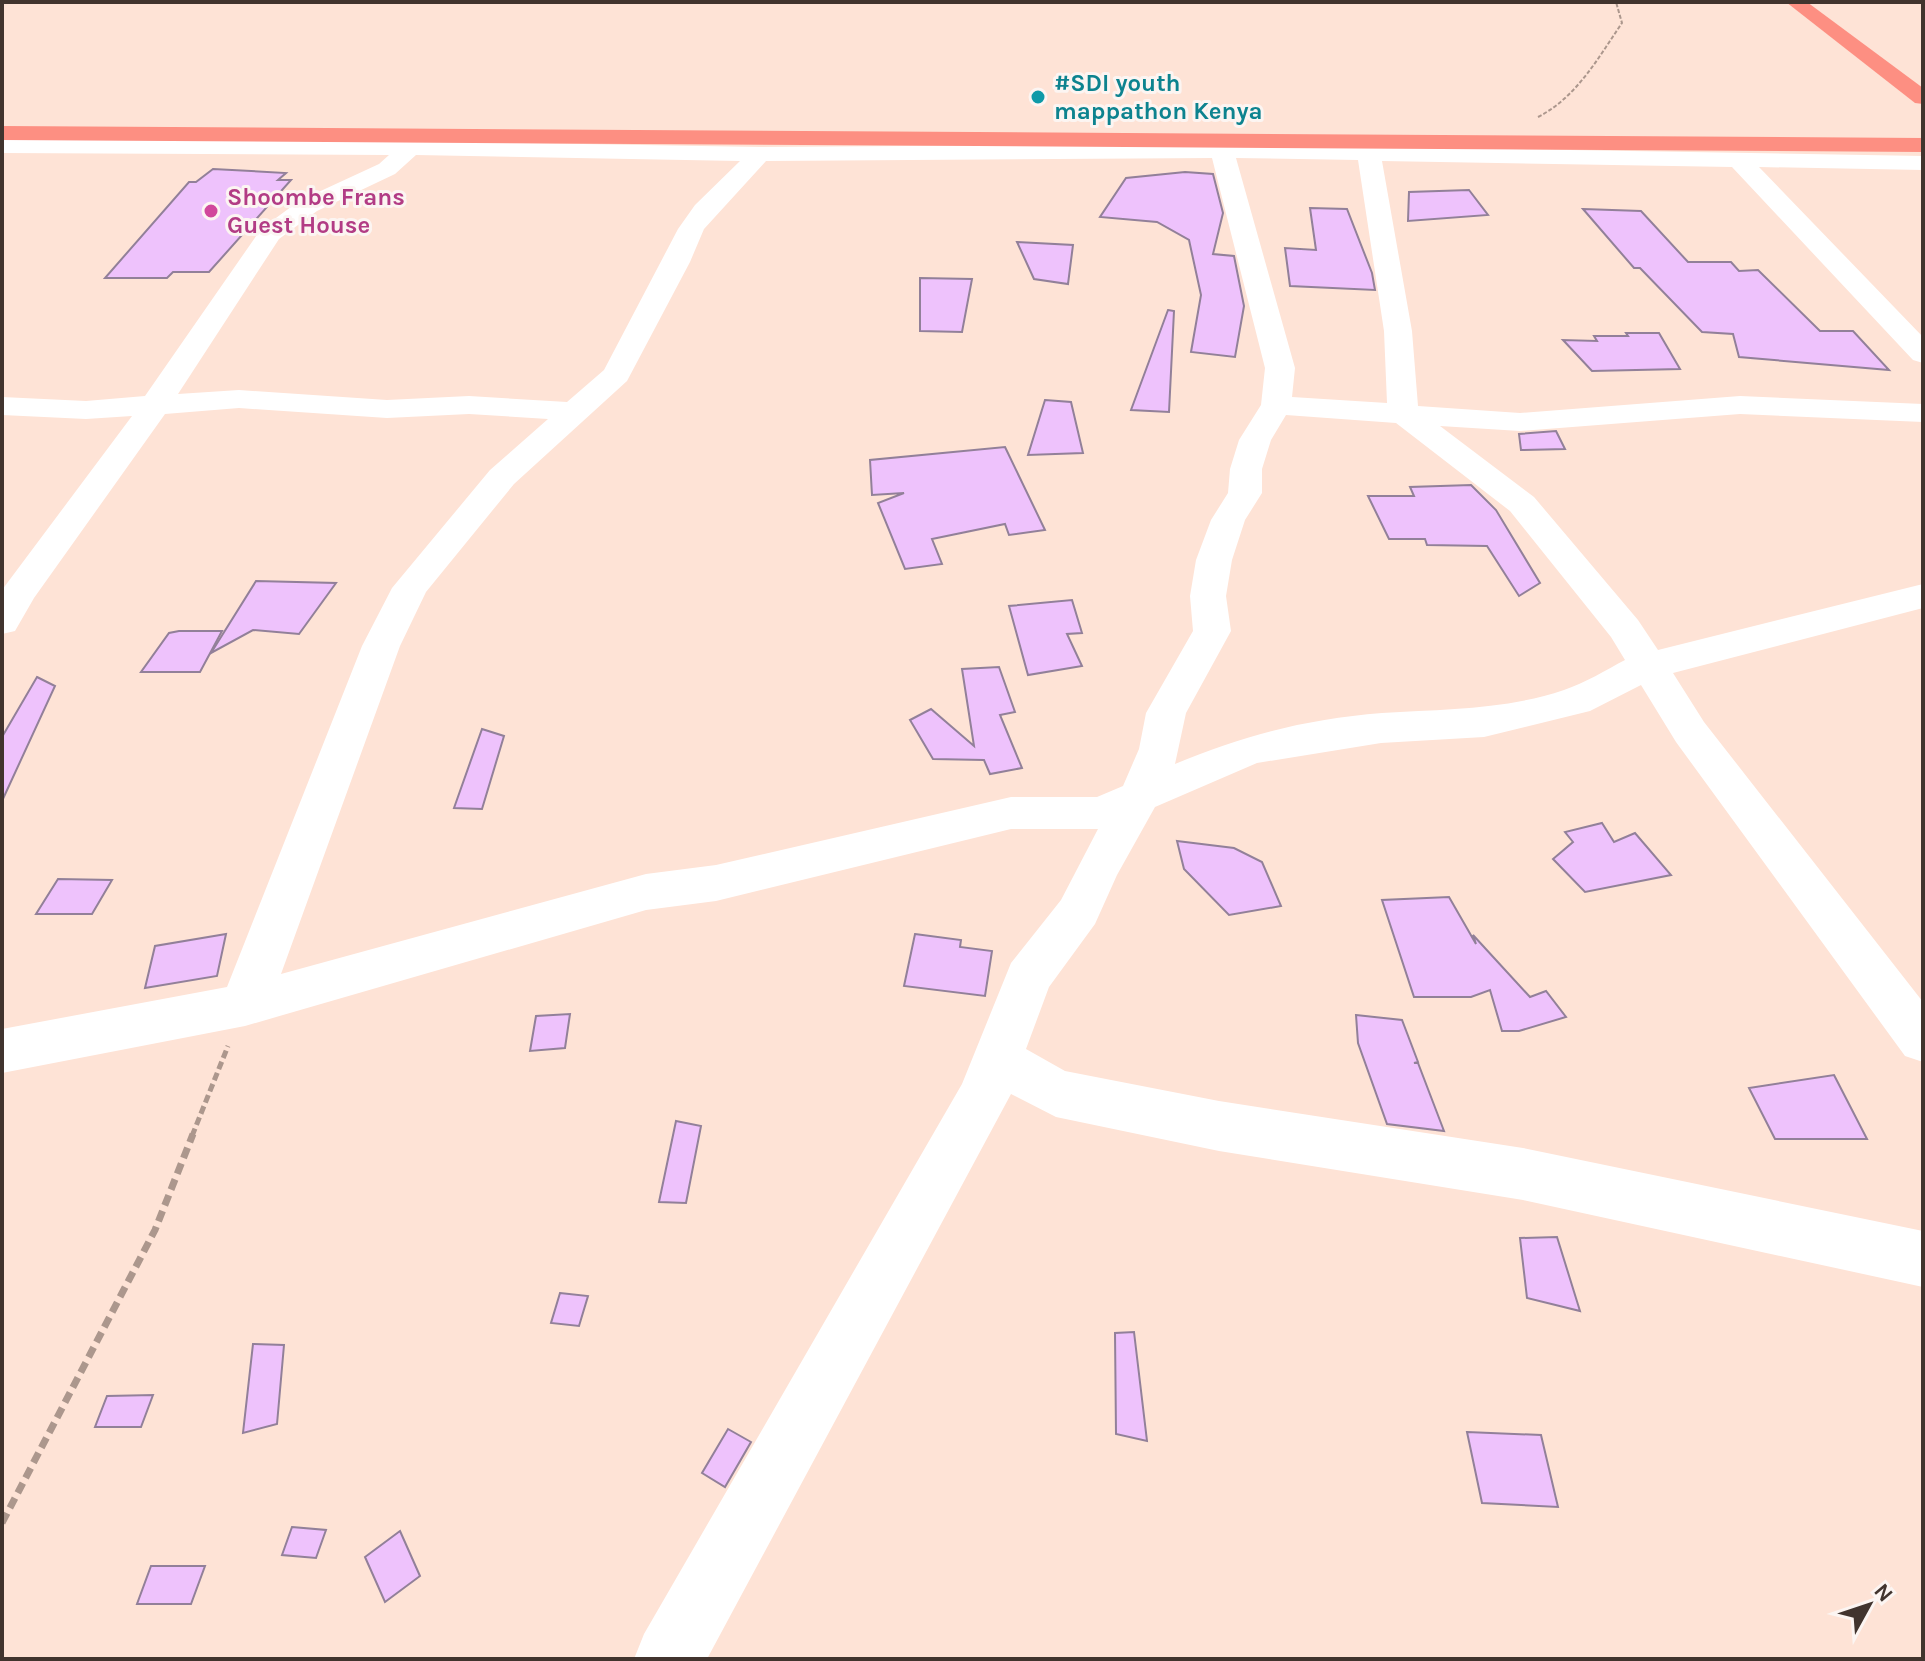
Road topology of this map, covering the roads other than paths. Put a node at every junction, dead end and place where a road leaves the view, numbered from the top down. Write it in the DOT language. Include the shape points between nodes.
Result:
graph roads {
  1 [pos="1795,2"];
  2 [pos="1923,98"];
  3 [pos="2,133"];
  4 [pos="1923,137"];
  5 [pos="1923,145"];
  6 [pos="2,146"];
  7 [pos="1375,147"];
  8 [pos="409,149"];
  9 [pos="1222,151"];
  10 [pos="760,154"];
  11 [pos="1737,158"];
  12 [pos="1923,163"];
  13 [pos="1923,354"];
  14 [pos="1276,405"];
  15 [pos="2,406"];
  16 [pos="153,407"];
  17 [pos="577,412"];
  18 [pos="1403,413"];
  19 [pos="1923,413"];
  20 [pos="1923,596"];
  21 [pos="2,622"];
  22 [pos="1647,666"];
  23 [pos="1138,800"];
  24 [pos="245,1005"];
  25 [pos="1923,1040"];
  26 [pos="2,1051"];
  27 [pos="999,1060"];
  28 [pos="1923,1259"];
  29 [pos="669,1659"];
  1 -- 2 [label="highway"];
  3 -- 7 [label="highway"];
  4 -- 7 [label="highway" via="1484,134"];
  5 -- 7 [label="highway"];
  6 -- 8 [label="street"];
  7 -- 9 [label="street"];
  7 -- 11 [label="street"];
  7 -- 18 [label="street"];
  8 -- 10 [label="street"];
  8 -- 16 [label="street" via="387,169 308,206 270,234"];
  9 -- 10 [label="street"];
  9 -- 14 [label="street" via="1280,368"];
  10 -- 17 [label="street" via="698,220 616,375"];
  11 -- 12 [label="street"];
  11 -- 13 [label="street"];
  14 -- 18 [label="street"];
  14 -- 23 [label="street" via="1255,440 1245,493 1228,520 1214,560 1208,596 1212,631 1166,713 1160,749"];
  15 -- 16 [label="street"];
  16 -- 17 [label="street" via="239,399 387,409 469,405"];
  16 -- 21 [label="street"];
  17 -- 24 [label="street" via="502,477 410,588 381,646"];
  18 -- 19 [label="street" via="1520,422 1740,405"];
  18 -- 22 [label="street" via="1522,504 1625,629"];
  20 -- 22 [label="street"];
  22 -- 23 [label="street" via="1576,701 1484,723 1381,728 1247,750"];
  22 -- 25 [label="street" via="1690,732"];
  23 -- 24 [label="street" via="1101,813 1011,813 716,883 646,892"];
  23 -- 27 [label="street" via="1079,911 1028,977"];
  24 -- 26 [label="street"];
  27 -- 28 [label="street" via="1056,1093 1219,1126 1523,1174"];
  27 -- 29 [label="street"];
}
